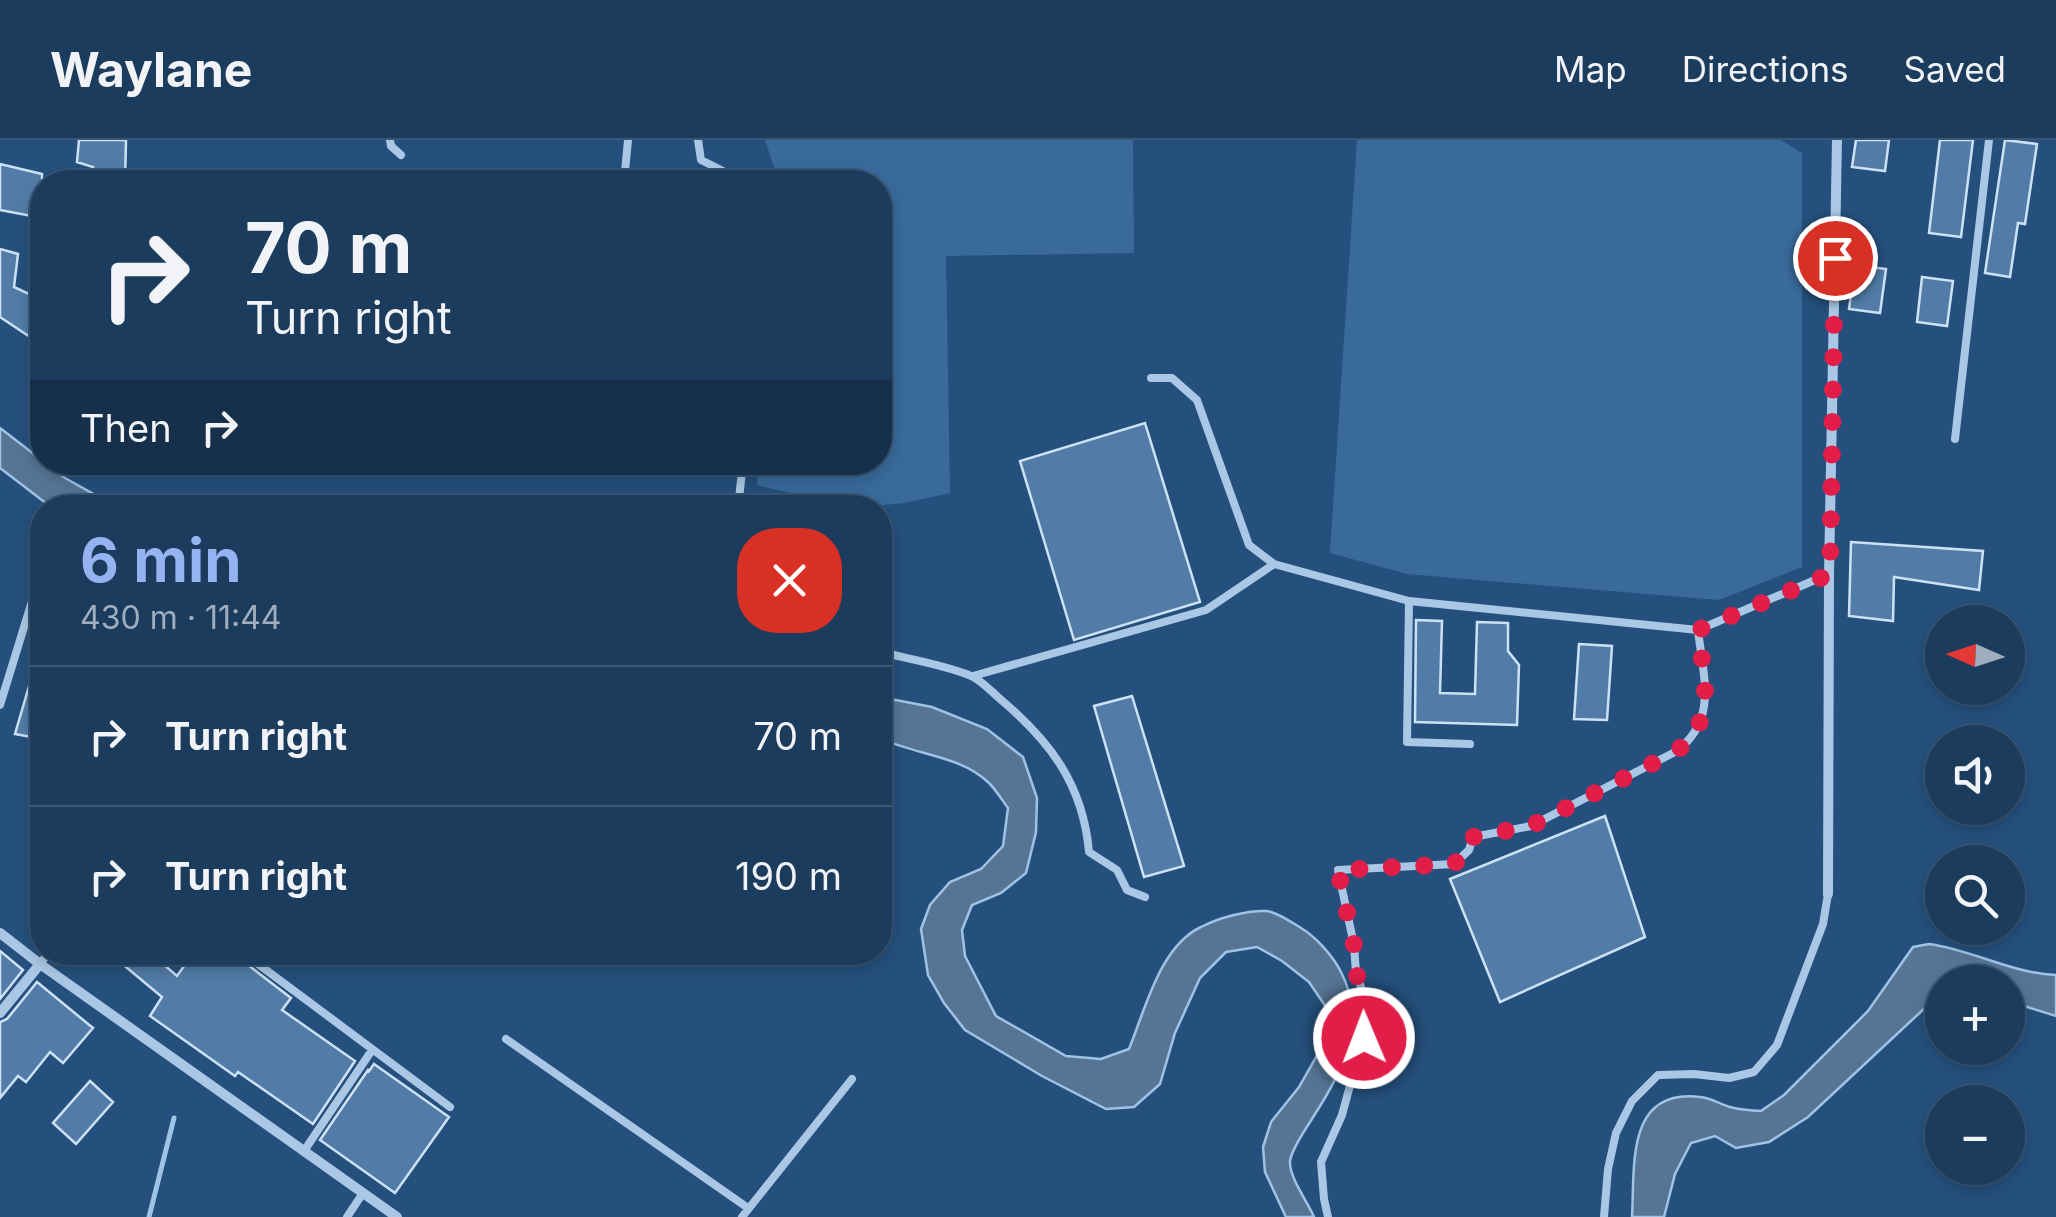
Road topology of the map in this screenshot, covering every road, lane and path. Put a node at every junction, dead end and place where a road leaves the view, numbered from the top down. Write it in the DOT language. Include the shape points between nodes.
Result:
graph roads {
  1 [pos="390,140"];
  2 [pos="628,140"];
  3 [pos="698,140"];
  4 [pos="1836,140"];
  5 [pos="1989,140"];
  6 [pos="401,155"];
  7 [pos="625,170"];
  8 [pos="721,170"];
  9 [pos="1151,378"];
  10 [pos="1955,439"];
  11 [pos="1274,564"];
  12 [pos="1830,574"];
  13 [pos="1409,601"];
  14 [pos="30,608"];
  15 [pos="1698,630"];
  16 [pos="892,655"];
  17 [pos="973,676"];
  18 [pos="0,705"];
  19 [pos="1470,744"];
  20 [pos="1828,894"];
  21 [pos="1145,898"];
  22 [pos="0,933"];
  23 [pos="30,956"];
  24 [pos="39,965"];
  25 [pos="41,965"];
  26 [pos="259,965"];
  27 [pos="0,1013"];
  28 [pos="506,1038"];
  29 [pos="372,1050"];
  30 [pos="852,1078"];
  31 [pos="450,1107"];
  32 [pos="304,1151"];
  33 [pos="364,1193"];
  34 [pos="748,1208"];
  35 [pos="347,1217"];
  36 [pos="397,1217"];
  37 [pos="742,1217"];
  38 [pos="1328,1217"];
  39 [pos="1604,1217"];
  1 -- 6 [label="lane"];
  2 -- 7 [label="lane"];
  3 -- 8 [label="lane" via="701,160"];
  4 -- 12 [label="street"];
  5 -- 10 [label="lane"];
  9 -- 11 [label="lane" via="1172,378 1197,400 1249,546"];
  11 -- 13 [label="lane"];
  11 -- 17 [label="lane" via="1206,610"];
  12 -- 15 [label="lane"];
  12 -- 20 [label="street"];
  13 -- 15 [label="lane"];
  13 -- 19 [label="lane" via="1406,742"];
  14 -- 18 [label="lane"];
  15 -- 38 [label="lane" via="1703,719 1675,752 1531,826 1473,837 1454,864 1338,870 1356,973 1370,1012 1342,1115 1321,1162"];
  16 -- 17 [label="lane"];
  17 -- 21 [label="lane" via="1052,752 1075,790 1089,852 1118,870 1127,890"];
  20 -- 39 [label="lane" via="1777,1045 1754,1072 1729,1078 1658,1075 1632,1101 1616,1134"];
  22 -- 23 [label="street"];
  24 -- 27 [label="street"];
  25 -- 32 [label="street"];
  26 -- 29 [label="lane"];
  28 -- 34 [label="lane"];
  29 -- 31 [label="lane"];
  29 -- 32 [label="lane"];
  30 -- 34 [label="lane"];
  32 -- 33 [label="street"];
  33 -- 35 [label="lane"];
  33 -- 36 [label="street"];
  34 -- 37 [label="lane"];
}
